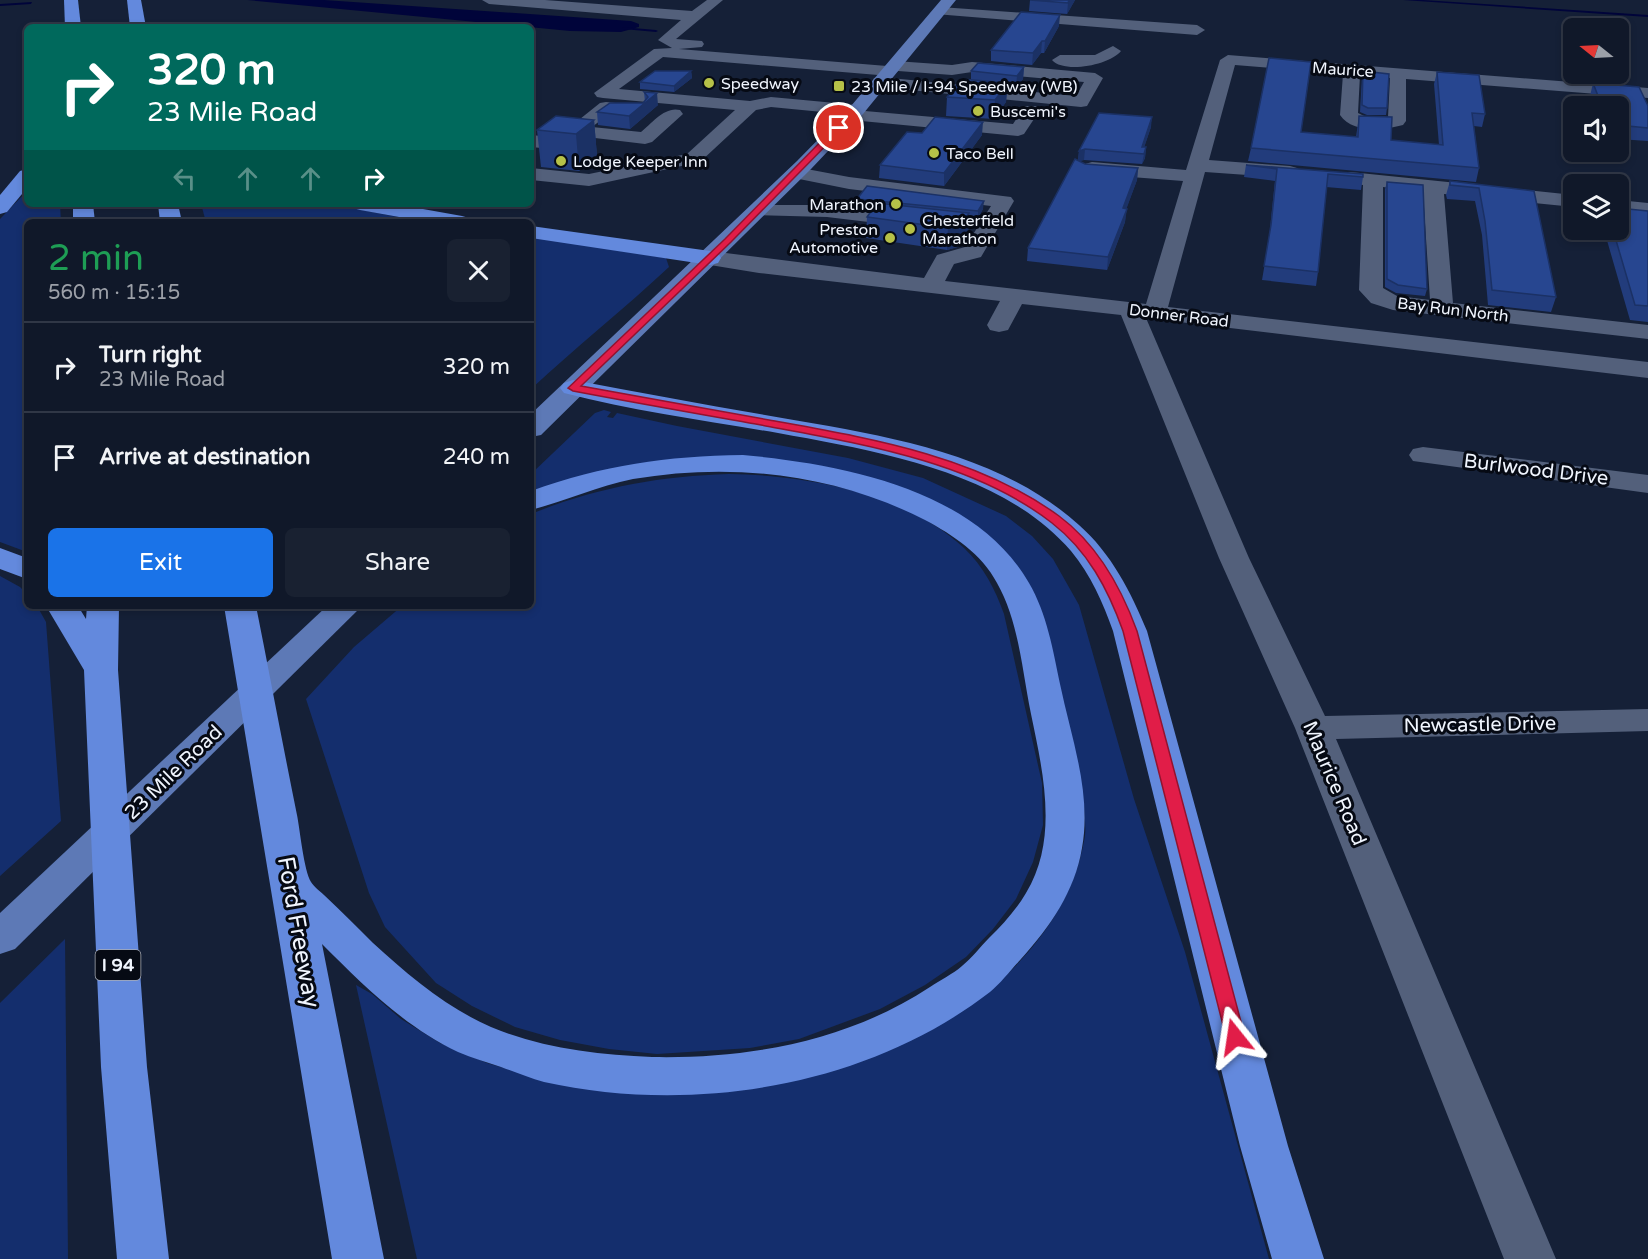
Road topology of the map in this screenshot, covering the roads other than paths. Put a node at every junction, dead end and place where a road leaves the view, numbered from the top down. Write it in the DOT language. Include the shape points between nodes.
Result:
graph roads {
  1 [pos="71,0"];
  2 [pos="134,0"];
  3 [pos="489,0"];
  4 [pos="716,0"];
  5 [pos="1008,0"];
  6 [pos="572,3"];
  7 [pos="946,4"];
  8 [pos="694,16"];
  9 [pos="73,24"];
  10 [pos="138,24"];
  11 [pos="1197,30"];
  12 [pos="747,44"];
  13 [pos="935,48"];
  14 [pos="1113,51"];
  15 [pos="882,52"];
  16 [pos="964,52"];
  17 [pos="768,62"];
  18 [pos="897,64"];
  19 [pos="1352,70"];
  20 [pos="1398,73"];
  21 [pos="1648,93"];
  22 [pos="771,102"];
  23 [pos="750,106"];
  24 [pos="1030,110"];
  25 [pos="854,113"];
  26 [pos="674,114"];
  27 [pos="735,120"];
  28 [pos="534,141"];
  29 [pos="1096,150"];
  30 [pos="693,158"];
  31 [pos="1195,167"];
  32 [pos="1084,168"];
  33 [pos="796,173"];
  34 [pos="534,174"];
  35 [pos="24,179"];
  36 [pos="1373,180"];
  37 [pos="1433,185"];
  38 [pos="1563,200"];
  39 [pos="377,207"];
  40 [pos="1629,207"];
  41 [pos="0,208"];
  42 [pos="1648,208"];
  43 [pos="758,211"];
  44 [pos="445,219"];
  45 [pos="928,223"];
  46 [pos="962,227"];
  47 [pos="987,228"];
  48 [pos="534,232"];
  49 [pos="710,258"];
  50 [pos="931,286"];
  51 [pos="1015,296"];
  52 [pos="1442,309"];
  53 [pos="1143,311"];
  54 [pos="999,325"];
  55 [pos="1648,332"];
  56 [pos="1648,370"];
  57 [pos="573,388"];
  58 [pos="534,426"];
  59 [pos="1423,455"];
  60 [pos="1648,484"];
  61 [pos="534,500"];
  62 [pos="0,557"];
  63 [pos="24,569"];
  64 [pos="64,609"];
  65 [pos="103,609"];
  66 [pos="241,609"];
  67 [pos="343,609"];
  68 [pos="101,670"];
  69 [pos="1648,720"];
  70 [pos="1313,728"];
  71 [pos="290,886"];
  72 [pos="0,938"];
  73 [pos="143,1259"];
  74 [pos="358,1259"];
  75 [pos="1298,1259"];
  76 [pos="1530,1259"];
  1 -- 9 [label="highway"];
  2 -- 10 [label="highway"];
  3 -- 6 [label="street"];
  4 -- 8 [label="street"];
  5 -- 7 [label="street" via="1004,6"];
  6 -- 8 [label="street"];
  7 -- 11 [label="street"];
  7 -- 18 [label="main road"];
  8 -- 12 [label="street" via="666,40 681,45"];
  13 -- 18 [label="street"];
  14 -- 16 [label="street" via="1105,57 1081,61"];
  15 -- 18 [label="street"];
  17 -- 18 [label="street"];
  17 -- 22 [label="street" via="789,84"];
  17 -- 23 [label="street" via="660,52 603,93"];
  18 -- 18 [label="street" via="1081,102 1095,78 972,67 952,70"];
  18 -- 25 [label="main road"];
  19 -- 20 [label="street, Maurice"];
  19 -- 20 [label="street" via="1349,115 1378,123 1397,121"];
  19 -- 31 [label="street, Maurice" via="1228,60"];
  20 -- 21 [label="street, Maurice"];
  22 -- 23 [label="street"];
  22 -- 25 [label="street"];
  23 -- 27 [label="street"];
  24 -- 25 [label="street" via="1018,130"];
  25 -- 33 [label="main road"];
  26 -- 27 [label="street"];
  27 -- 30 [label="street"];
  28 -- 30 [label="street"];
  29 -- 31 [label="street"];
  30 -- 34 [label="street" via="589,180"];
  31 -- 32 [label="street"];
  31 -- 36 [label="street"];
  31 -- 53 [label="street, Maurice"];
  33 -- 43 [label="main road"];
  33 -- 47 [label="street" via="1004,201"];
  35 -- 41 [label="highway"];
  36 -- 37 [label="street"];
  36 -- 52 [label="street, Bay Run North" via="1371,290 1393,303"];
  37 -- 38 [label="street"];
  37 -- 52 [label="street"];
  39 -- 44 [label="highway"];
  40 -- 42 [label="street"];
  43 -- 45 [label="street" via="827,211"];
  43 -- 49 [label="main road"];
  46 -- 47 [label="street"];
  47 -- 50 [label="street" via="973,252 945,261"];
  48 -- 49 [label="highway"];
  49 -- 50 [label="street, Donner Road"];
  49 -- 57 [label="main road"];
  50 -- 51 [label="street, Donner Road"];
  51 -- 53 [label="street, Donner Road"];
  51 -- 54 [label="street"];
  52 -- 55 [label="street, Bay Run North"];
  53 -- 56 [label="street, Donner Road"];
  53 -- 70 [label="street, Maurice Road" via="1233,558"];
  57 -- 58 [label="main road"];
  57 -- 75 [label="highway" via="841,436 920,455 1004,488 1056,520 1079,541 1118,596 1130,631 1264,1146"];
  59 -- 60 [label="street, Burlwood Drive"];
  61 -- 71 [label="highway" via="579,484 660,468 708,464 777,466 819,472 896,493 927,507 984,546 1004,568 1029,622 1065,790 1067,832 1057,871 1038,908 1012,946 977,979 891,1031 842,1050 781,1066 732,1074 636,1076 545,1063 477,1041 432,1016 392,985"];
  62 -- 63 [label="highway"];
  64 -- 68 [label="highway"];
  65 -- 68 [label="highway, I 94"];
  66 -- 71 [label="highway, Ford Freeway"];
  67 -- 72 [label="main road, 23 Mile Road"];
  68 -- 73 [label="highway, I 94" via="124,1067"];
  69 -- 70 [label="street, Newcastle Drive"];
  70 -- 76 [label="street, Maurice Road"];
  71 -- 74 [label="highway, Ford Freeway"];
}
